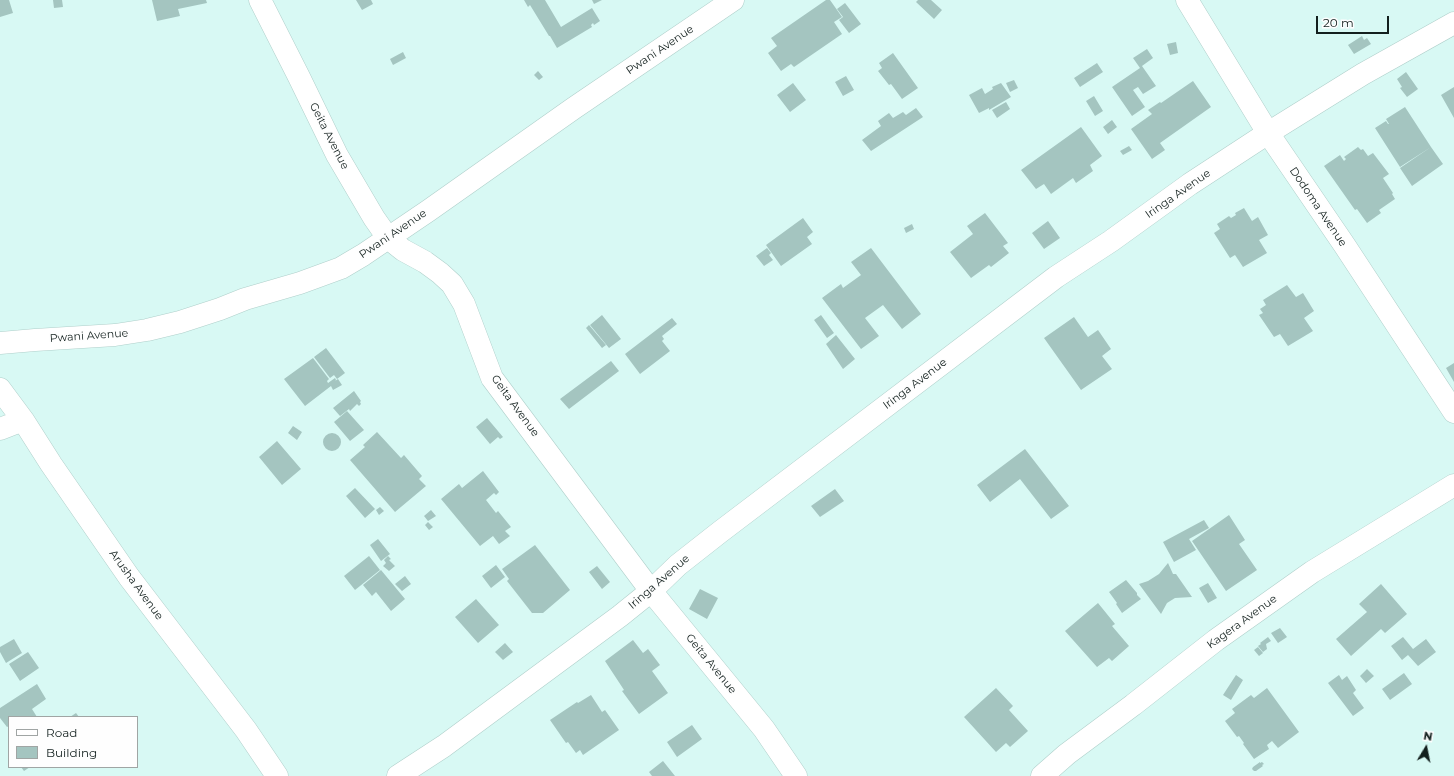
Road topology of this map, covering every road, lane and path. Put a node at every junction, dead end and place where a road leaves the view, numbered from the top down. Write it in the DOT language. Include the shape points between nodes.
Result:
graph roads {
  1 [pos="260,0"];
  2 [pos="734,0"];
  3 [pos="1187,0"];
  4 [pos="1454,23"];
  5 [pos="1268,133"];
  6 [pos="388,238"];
  7 [pos="0,343"];
  8 [pos="0,389"];
  9 [pos="1454,412"];
  10 [pos="23,420"];
  11 [pos="0,429"];
  12 [pos="1454,486"];
  13 [pos="651,591"];
  14 [pos="277,776"];
  15 [pos="398,776"];
  16 [pos="796,776"];
  17 [pos="1042,776"];
  1 -- 6 [label="street, Geita Avenue" via="337,156"];
  2 -- 6 [label="street, Pwani Avenue"];
  3 -- 5 [label="street, Dodoma Avenue"];
  4 -- 5 [label="street, Iringa Avenue" via="1363,74"];
  5 -- 9 [label="street, Dodoma Avenue"];
  5 -- 13 [label="street, Iringa Avenue" via="1056,276 720,532 678,565"];
  6 -- 7 [label="street, Pwani Avenue" via="341,268 180,322 115,335"];
  6 -- 13 [label="street, Geita Avenue" via="425,262 452,284 464,304 492,378"];
  8 -- 10 [label="street, Arusha Avenue"];
  10 -- 11 [label="street"];
  10 -- 14 [label="street, Arusha Avenue" via="50,464 129,577 246,730"];
  12 -- 17 [label="street, Kagera Avenue" via="1312,572 1216,640"];
  13 -- 15 [label="street, Iringa Avenue" via="494,710"];
  13 -- 16 [label="street, Geita Avenue" via="764,730"];
}
